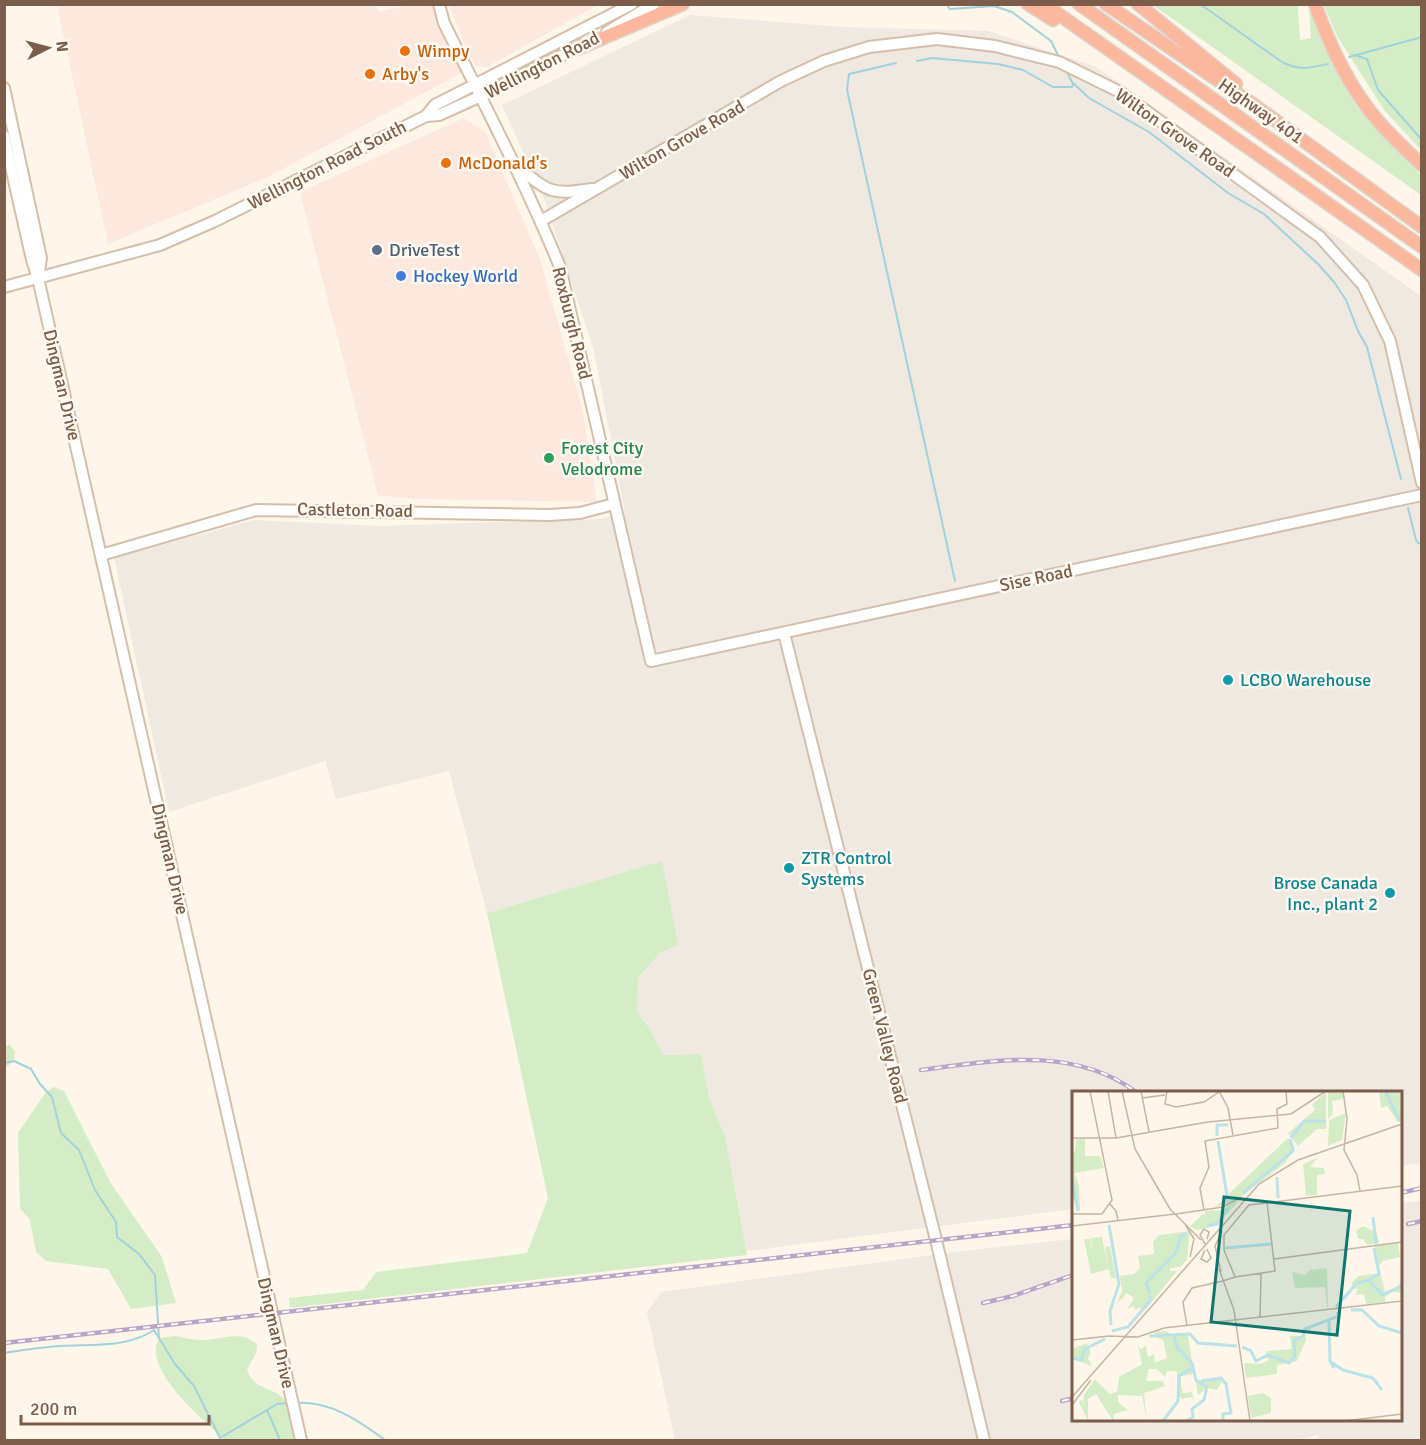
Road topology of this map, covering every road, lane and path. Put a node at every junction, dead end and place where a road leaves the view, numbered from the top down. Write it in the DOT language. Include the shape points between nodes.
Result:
graph roads {
  1 [pos="439,4"];
  2 [pos="632,4"];
  3 [pos="654,4"];
  4 [pos="683,4"];
  5 [pos="1029,4"];
  6 [pos="1044,4"];
  7 [pos="1079,4"];
  8 [pos="1106,4"];
  9 [pos="1138,4"];
  10 [pos="1315,4"];
  11 [pos="577,49"];
  12 [pos="1116,55"];
  13 [pos="475,85"];
  14 [pos="4,88"];
  15 [pos="481,96"];
  16 [pos="1257,107"];
  17 [pos="426,116"];
  18 [pos="4,136"];
  19 [pos="512,159"];
  20 [pos="1422,165"];
  21 [pos="599,188"];
  22 [pos="541,221"];
  23 [pos="1422,228"];
  24 [pos="1422,247"];
  25 [pos="1422,270"];
  26 [pos="38,278"];
  27 [pos="4,287"];
  28 [pos="1422,483"];
  29 [pos="1422,495"];
  30 [pos="614,504"];
  31 [pos="101,555"];
  32 [pos="784,633"];
  33 [pos="651,661"];
  34 [pos="301,1440"];
  35 [pos="984,1440"];
  1 -- 13 [label="main road, Roxburgh Road" via="444,23"];
  2 -- 13 [label="main road, Wellington Road South"];
  3 -- 11 [label="main road, Wellington Road"];
  4 -- 11 [label="highway"];
  5 -- 12 [label="highway" via="1094,46"];
  6 -- 12 [label="highway"];
  7 -- 24 [label="highway, Highway 401"];
  8 -- 16 [label="highway, Highway 401"];
  9 -- 16 [label="highway" via="1246,92"];
  10 -- 20 [label="highway" via="1343,72 1378,121"];
  11 -- 15 [label="main road, Wellington Road"];
  12 -- 25 [label="highway"];
  13 -- 15 [label="main road, Roxburgh Road"];
  13 -- 17 [label="main road, Wellington Road South" via="435,105"];
  14 -- 26 [label="main road, Dingman Drive" via="41,258"];
  15 -- 17 [label="main road, Wellington Road" via="438,115"];
  15 -- 19 [label="main road, Roxburgh Road"];
  16 -- 23 [label="highway, Highway 401"];
  17 -- 26 [label="main road, Wellington Road South" via="160,245"];
  18 -- 26 [label="main road, Dingman Drive"];
  19 -- 21 [label="main road" via="540,185 554,192"];
  19 -- 22 [label="main road, Roxburgh Road"];
  21 -- 22 [label="main road, Wilton Grove Road"];
  21 -- 28 [label="main road, Wilton Grove Road" via="791,76 869,47 937,39 995,46 1059,63 1120,92 1320,237 1363,285 1390,341"];
  22 -- 30 [label="main road, Roxburgh Road" via="560,267"];
  26 -- 27 [label="main road, Wellington Road South"];
  26 -- 31 [label="main road, Dingman Drive"];
  29 -- 32 [label="main road, Sise Road"];
  30 -- 31 [label="main road, Castleton Road" via="580,513 549,514 256,510"];
  30 -- 33 [label="main road, Roxburgh Road"];
  31 -- 34 [label="main road, Dingman Drive"];
  32 -- 33 [label="main road, Sise Road"];
  32 -- 35 [label="main road, Green Valley Road"];
}
